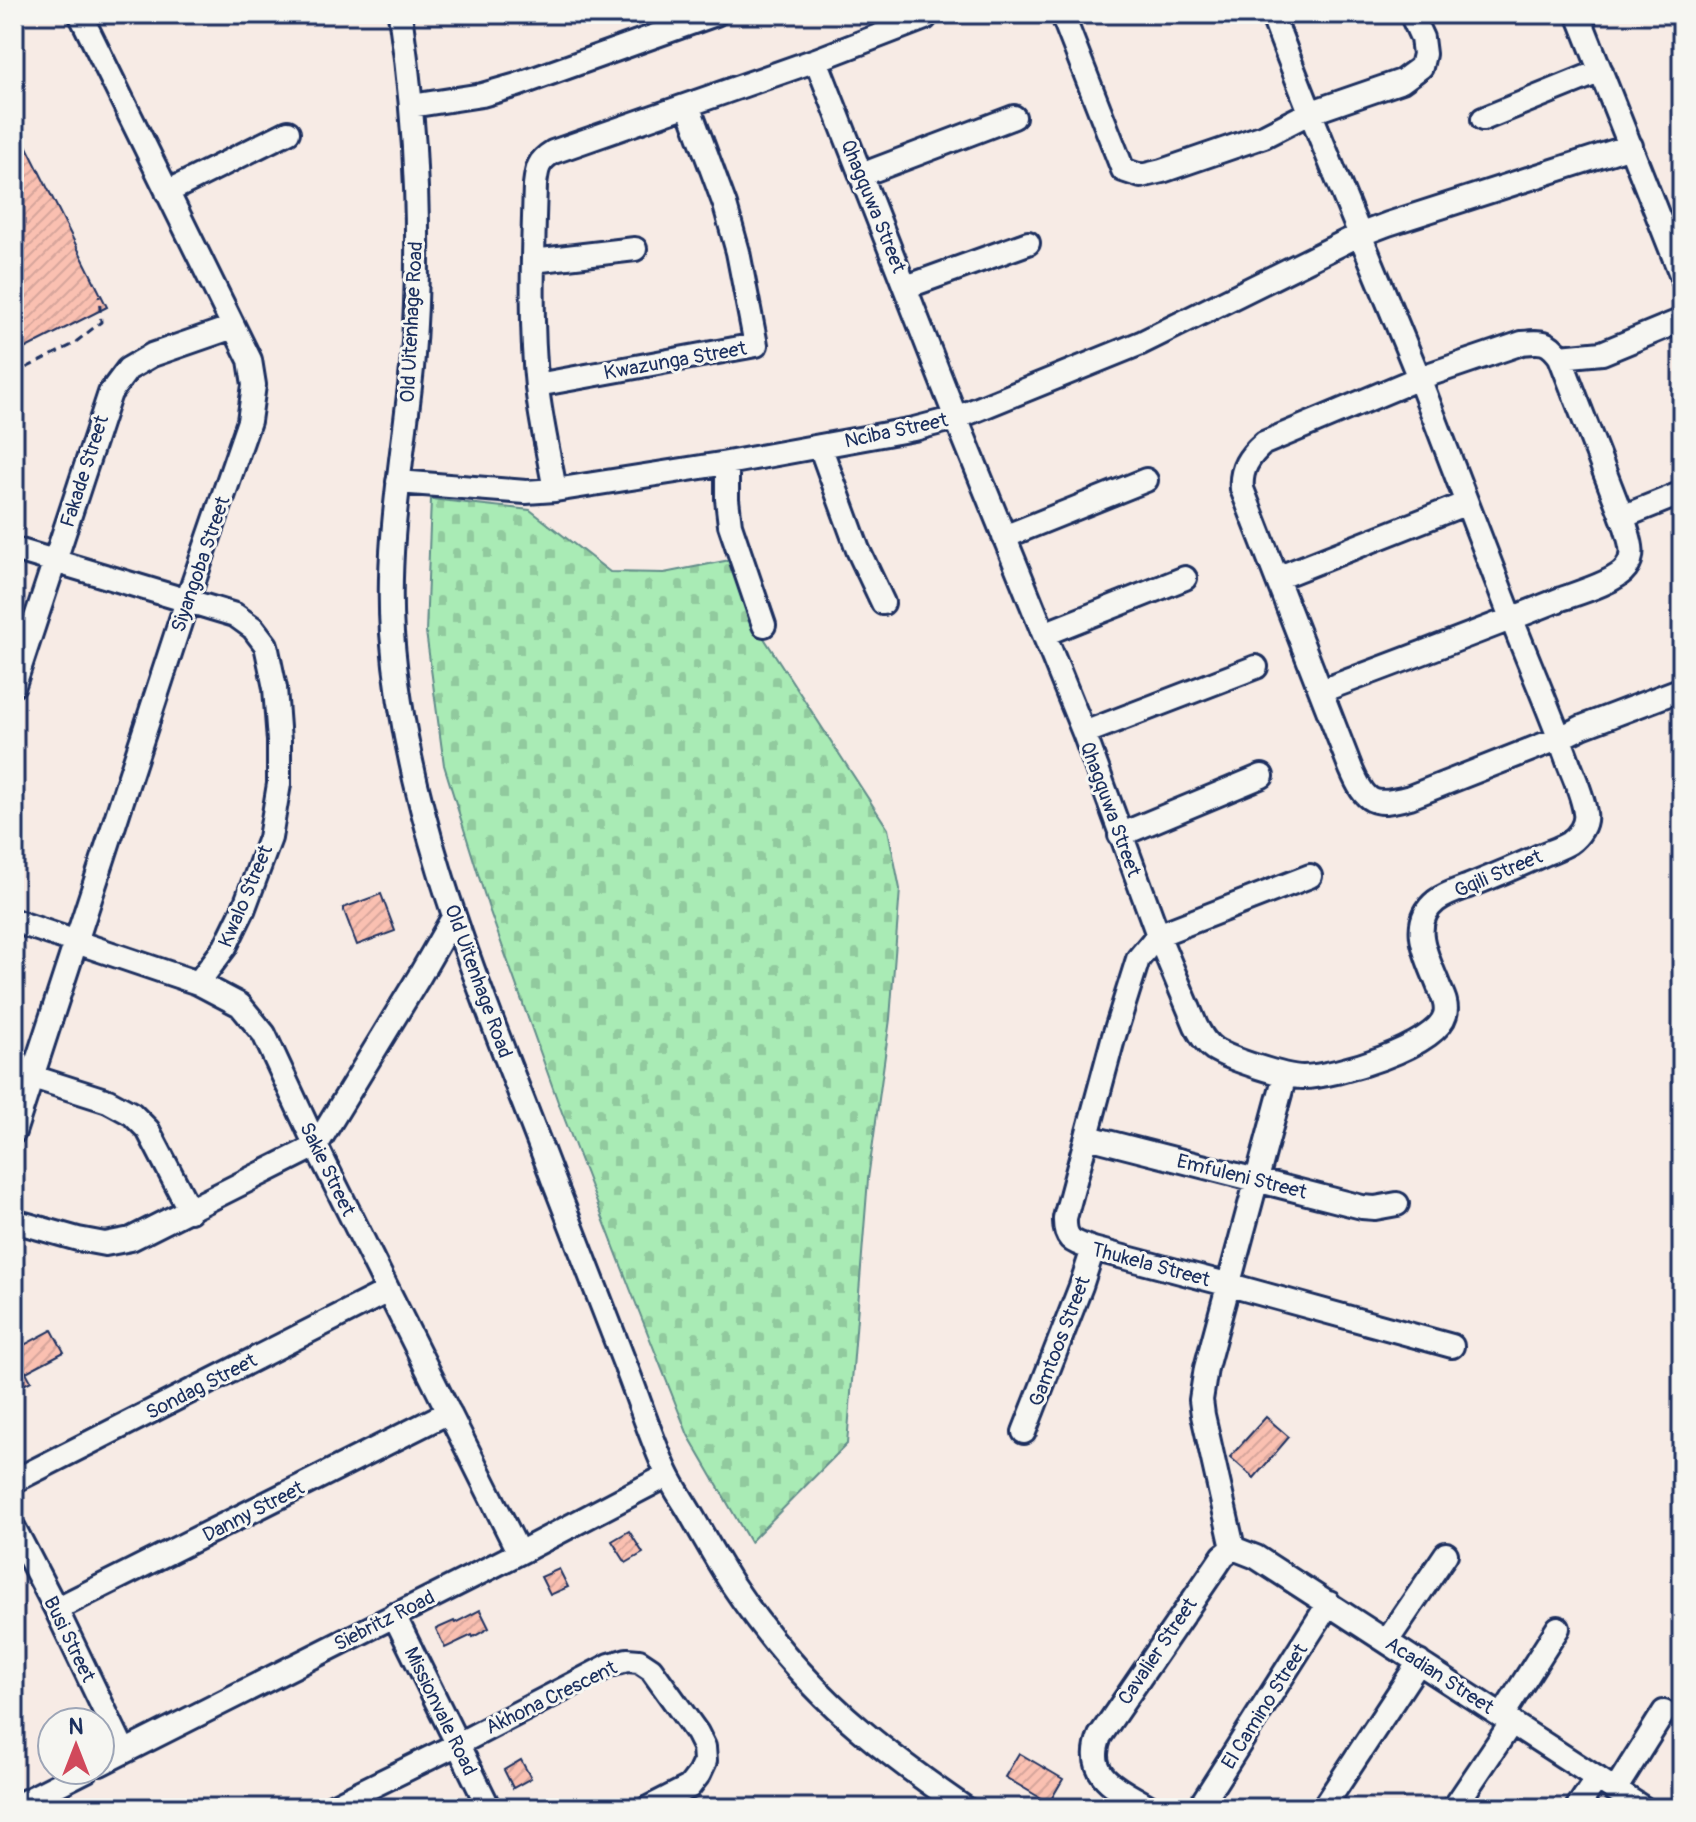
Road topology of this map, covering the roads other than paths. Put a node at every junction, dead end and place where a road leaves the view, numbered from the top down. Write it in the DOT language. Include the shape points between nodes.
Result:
graph roads {
  1 [pos="80,14"];
  2 [pos="716,14"];
  3 [pos="1062,14"];
  4 [pos="1272,14"];
  5 [pos="1411,14"];
  6 [pos="1578,14"];
  7 [pos="405,15"];
  8 [pos="925,18"];
  9 [pos="816,60"];
  10 [pos="1601,71"];
  11 [pos="688,105"];
  12 [pos="411,106"];
  13 [pos="1309,113"];
  14 [pos="1014,117"];
  15 [pos="1483,119"];
  16 [pos="288,132"];
  17 [pos="1631,146"];
  18 [pos="861,175"];
  19 [pos="167,192"];
  20 [pos="1359,235"];
  21 [pos="1028,243"];
  22 [pos="635,249"];
  23 [pos="533,261"];
  24 [pos="1682,277"];
  25 [pos="906,287"];
  26 [pos="1682,320"];
  27 [pos="233,327"];
  28 [pos="1560,357"];
  29 [pos="1419,378"];
  30 [pos="537,385"];
  31 [pos="956,418"];
  32 [pos="820,446"];
  33 [pos="727,463"];
  34 [pos="1146,480"];
  35 [pos="398,482"];
  36 [pos="555,490"];
  37 [pos="1682,493"];
  38 [pos="1467,503"];
  39 [pos="1622,517"];
  40 [pos="1004,537"];
  41 [pos="14,549"];
  42 [pos="55,561"];
  43 [pos="1185,578"];
  44 [pos="1277,578"];
  45 [pos="187,601"];
  46 [pos="883,603"];
  47 [pos="1511,619"];
  48 [pos="764,625"];
  49 [pos="1044,634"];
  50 [pos="1256,667"];
  51 [pos="14,685"];
  52 [pos="1682,689"];
  53 [pos="1321,691"];
  54 [pos="1084,733"];
  55 [pos="1560,738"];
  56 [pos="1262,776"];
  57 [pos="1120,835"];
  58 [pos="1310,876"];
  59 [pos="454,916"];
  60 [pos="14,921"];
  61 [pos="1158,935"];
  62 [pos="77,941"];
  63 [pos="198,983"];
  64 [pos="1285,1075"];
  65 [pos="33,1077"];
  66 [pos="14,1132"];
  67 [pos="1088,1137"];
  68 [pos="316,1146"];
  69 [pos="1257,1180"];
  70 [pos="1397,1204"];
  71 [pos="190,1211"];
  72 [pos="14,1221"];
  73 [pos="1093,1249"];
  74 [pos="1230,1285"];
  75 [pos="388,1291"];
  76 [pos="1452,1346"];
  77 [pos="449,1412"];
  78 [pos="1024,1432"];
  79 [pos="668,1475"];
  80 [pos="14,1481"];
  81 [pos="14,1528"];
  82 [pos="1233,1548"];
  83 [pos="519,1553"];
  84 [pos="1446,1554"];
  85 [pos="1329,1603"];
  86 [pos="56,1609"];
  87 [pos="394,1615"];
  88 [pos="1558,1628"];
  89 [pos="1387,1641"];
  90 [pos="1419,1662"];
  91 [pos="1664,1712"];
  92 [pos="1507,1719"];
  93 [pos="458,1744"];
  94 [pos="124,1751"];
  95 [pos="116,1755"];
  96 [pos="1606,1784"];
  97 [pos="55,1786"];
  98 [pos="14,1807"];
  99 [pos="328,1808"];
  100 [pos="489,1808"];
  101 [pos="648,1808"];
  102 [pos="965,1808"];
  103 [pos="1151,1808"];
  104 [pos="1199,1808"];
  105 [pos="1323,1808"];
  106 [pos="1454,1808"];
  107 [pos="1577,1808"];
  108 [pos="1643,1808"];
  1 -- 19 [label="street, Siyangoba Street"];
  2 -- 12 [label="street" via="517,85"];
  3 -- 13 [label="street" via="1123,170 1141,176 1162,171 1264,136"];
  4 -- 13 [label="street"];
  5 -- 13 [label="street" via="1422,38 1421,67 1402,81"];
  6 -- 10 [label="street"];
  7 -- 12 [label="street, Old Uitenhage Road"];
  8 -- 9 [label="street"];
  9 -- 11 [label="street"];
  9 -- 18 [label="street, Qhagquwa Street"];
  10 -- 15 [label="street"];
  10 -- 17 [label="street"];
  11 -- 23 [label="street" via="542,159 536,172"];
  11 -- 30 [label="street, Kwazunga Street" via="732,228 756,345"];
  12 -- 35 [label="street, Old Uitenhage Road" via="416,274"];
  13 -- 20 [label="street"];
  14 -- 18 [label="street"];
  16 -- 19 [label="street"];
  17 -- 20 [label="street, Nciba Street"];
  17 -- 24 [label="street"];
  18 -- 25 [label="street, Qhagquwa Street"];
  19 -- 27 [label="street, Siyangoba Street"];
  20 -- 29 [label="street"];
  20 -- 31 [label="street, Nciba Street" via="1141,343"];
  21 -- 25 [label="street"];
  22 -- 23 [label="street"];
  23 -- 30 [label="street"];
  25 -- 31 [label="street, Qhagquwa Street"];
  26 -- 28 [label="street" via="1602,353"];
  27 -- 42 [label="street, Fakade Street" via="152,355 128,369 110,393"];
  27 -- 45 [label="street, Siyangoba Street" via="250,360 254,385 249,421"];
  28 -- 29 [label="street" via="1539,341 1522,343"];
  28 -- 39 [label="street"];
  29 -- 38 [label="street"];
  29 -- 44 [label="street" via="1264,443 1252,453 1242,489"];
  30 -- 36 [label="street"];
  31 -- 32 [label="street, Nciba Street"];
  31 -- 40 [label="street, Qhagquwa Street"];
  32 -- 33 [label="street, Nciba Street"];
  32 -- 46 [label="street"];
  33 -- 36 [label="street, Nciba Street"];
  33 -- 48 [label="street" via="730,525"];
  34 -- 40 [label="street"];
  35 -- 36 [label="street, Nciba Street"];
  35 -- 59 [label="street, Old Uitenhage Road" via="391,569 400,701 423,815"];
  37 -- 39 [label="street"];
  38 -- 44 [label="street"];
  38 -- 47 [label="street"];
  39 -- 47 [label="street" via="1632,546 1627,568"];
  40 -- 49 [label="street, Qhagquwa Street"];
  41 -- 42 [label="street, Kwalo Street"];
  42 -- 45 [label="street, Kwalo Street"];
  42 -- 51 [label="street, Fakade Street"];
  43 -- 49 [label="street"];
  44 -- 53 [label="street"];
  45 -- 62 [label="street, Siyangoba Street"];
  45 -- 63 [label="street, Kwalo Street" via="235,615 266,645 279,741 270,838 225,947"];
  47 -- 53 [label="street"];
  47 -- 55 [label="street"];
  49 -- 54 [label="street, Qhagquwa Street"];
  50 -- 54 [label="street"];
  52 -- 55 [label="street"];
  53 -- 55 [label="street" via="1361,792 1373,801 1410,797"];
  54 -- 57 [label="street, Qhagquwa Street"];
  55 -- 64 [label="street, Gqili Street" via="1586,822 1569,843 1440,897 1428,908 1421,939 1446,1004 1445,1017 1434,1032 1371,1062 1322,1075"];
  56 -- 57 [label="street"];
  57 -- 61 [label="street, Qhagquwa Street"];
  58 -- 61 [label="street"];
  59 -- 68 [label="street"];
  59 -- 79 [label="street, Old Uitenhage Road"];
  60 -- 62 [label="street, Sakie Street"];
  61 -- 64 [label="street, Gqili Street" via="1204,1040 1214,1049"];
  61 -- 67 [label="street, Thukela Street" via="1131,977"];
  62 -- 63 [label="street, Sakie Street"];
  62 -- 65 [label="street, Siyangoba Street"];
  63 -- 68 [label="street, Sakie Street" via="240,1005 264,1034"];
  64 -- 69 [label="street"];
  65 -- 66 [label="street, Siyangoba Street"];
  65 -- 71 [label="street" via="132,1114 148,1130"];
  67 -- 69 [label="street, Emfuleni Street"];
  67 -- 73 [label="street, Thukela Street" via="1065,1229 1077,1244"];
  68 -- 71 [label="street"];
  68 -- 75 [label="street, Sakie Street"];
  69 -- 70 [label="street, Emfuleni Street" via="1362,1207"];
  69 -- 74 [label="street"];
  71 -- 72 [label="street" via="131,1239 105,1244"];
  73 -- 74 [label="street, Thukela Street"];
  73 -- 78 [label="street, Gamtoos Street"];
  74 -- 76 [label="street, Thukela Street"];
  74 -- 82 [label="street" via="1201,1400"];
  75 -- 77 [label="street, Sakie Street"];
  75 -- 80 [label="street, Sondag Street"];
  77 -- 83 [label="street, Sakie Street"];
  77 -- 86 [label="street, Danny Street"];
  79 -- 83 [label="street, Siebritz Road"];
  79 -- 102 [label="street, Old Uitenhage Road" via="734,1586 815,1686 858,1728"];
  81 -- 86 [label="street, Busi Street"];
  82 -- 85 [label="street, Acadian Street"];
  82 -- 103 [label="street, Cavalier Street" via="1095,1749 1095,1761 1106,1780"];
  83 -- 87 [label="street, Siebritz Road"];
  84 -- 89 [label="street"];
  85 -- 89 [label="street, Acadian Street"];
  85 -- 104 [label="street, El Camino Street"];
  86 -- 94 [label="street, Busi Street"];
  87 -- 93 [label="street, Missionvale Road"];
  87 -- 94 [label="street, Siebritz Road"];
  88 -- 92 [label="street"];
  89 -- 90 [label="street, Acadian Street"];
  90 -- 92 [label="street, Acadian Street"];
  90 -- 105 [label="street"];
  91 -- 96 [label="street"];
  92 -- 96 [label="street, Acadian Street"];
  92 -- 106 [label="street"];
  93 -- 99 [label="street"];
  93 -- 100 [label="street, Missionvale Road"];
  93 -- 101 [label="street, Akhona Crescent" via="610,1665 639,1661 651,1669 697,1733 705,1761 689,1787"];
  94 -- 95 [label="street, Siebritz Road"];
  96 -- 107 [label="street"];
  96 -- 108 [label="street, Acadian Street"];
  97 -- 98 [label="street"];
}
